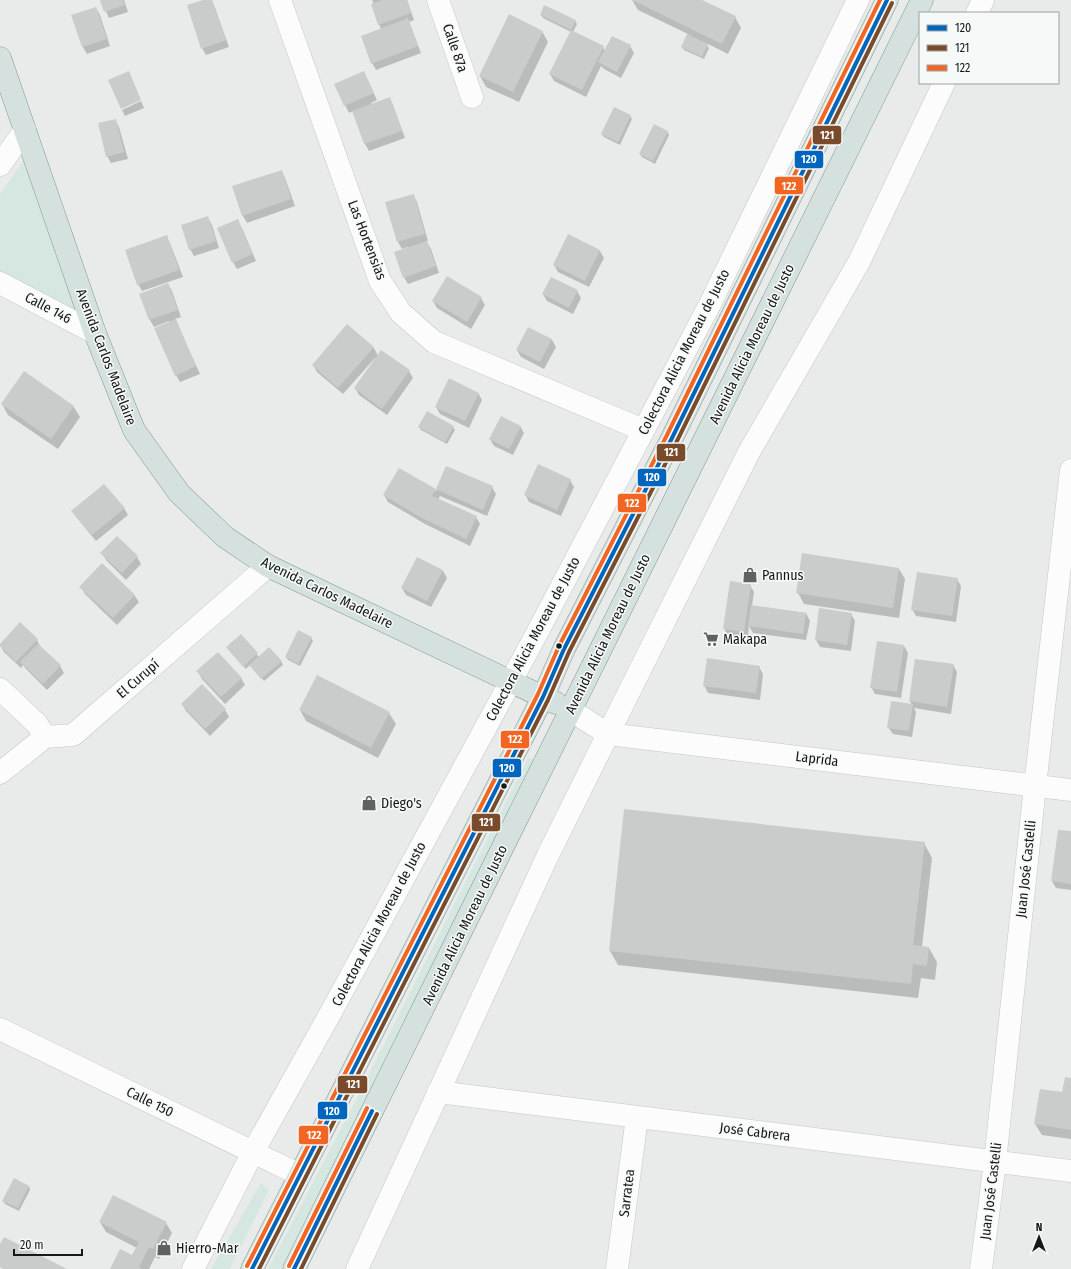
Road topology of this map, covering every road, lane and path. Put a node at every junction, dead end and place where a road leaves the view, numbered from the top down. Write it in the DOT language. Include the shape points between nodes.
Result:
graph roads {
  1 [pos="280,0"];
  2 [pos="438,0"];
  3 [pos="858,0"];
  4 [pos="886,0"];
  5 [pos="922,0"];
  6 [pos="983,0"];
  7 [pos="977,12"];
  8 [pos="0,58"];
  9 [pos="944,84"];
  10 [pos="472,97"];
  11 [pos="25,130"];
  12 [pos="0,165"];
  13 [pos="0,283"];
  14 [pos="95,333"];
  15 [pos="643,430"];
  16 [pos="1071,470"];
  17 [pos="268,566"];
  18 [pos="510,681"];
  19 [pos="0,689"];
  20 [pos="543,697"];
  21 [pos="570,710"];
  22 [pos="608,734"];
  23 [pos="45,737"];
  24 [pos="0,773"];
  25 [pos="1035,786"];
  26 [pos="1071,790"];
  27 [pos="0,1029"];
  28 [pos="438,1092"];
  29 [pos="637,1117"];
  30 [pos="253,1152"];
  31 [pos="996,1162"];
  32 [pos="1071,1171"];
  33 [pos="300,1175"];
  34 [pos="192,1269"];
  35 [pos="252,1269"];
  36 [pos="294,1269"];
  37 [pos="357,1269"];
  38 [pos="617,1269"];
  39 [pos="981,1269"];
  1 -- 15 [label="street, Las Hortensias" via="380,281 402,313 434,342"];
  2 -- 10 [label="street, Calle 87a"];
  3 -- 15 [label="street, Colectora Alicia Moreau de Justo" via="713,297"];
  4 -- 20 [label="main road" via="672,438 564,649"];
  5 -- 21 [label="main road, Avenida Alicia Moreau de Justo"];
  6 -- 7 [label="street"];
  8 -- 11 [label="main road, Avenida Carlos Madelaire"];
  9 -- 22 [label="street" via="859,262 749,452"];
  11 -- 12 [label="street"];
  11 -- 14 [label="main road, Avenida Carlos Madelaire"];
  13 -- 14 [label="street, Calle 146"];
  14 -- 17 [label="main road, Avenida Carlos Madelaire" via="134,430 179,493 225,537"];
  15 -- 18 [label="street, Colectora Alicia Moreau de Justo"];
  16 -- 25 [label="street, Juan José Castelli"];
  17 -- 18 [label="main road, Avenida Carlos Madelaire"];
  17 -- 23 [label="street, El Curupí" via="73,736"];
  18 -- 20 [label="main road, Avenida Carlos Madelaire"];
  18 -- 30 [label="street, Colectora Alicia Moreau de Justo"];
  19 -- 23 [label="street" via="37,724"];
  20 -- 21 [label="main road, Avenida Carlos Madelaire"];
  20 -- 33 [label="main road"];
  21 -- 22 [label="street, Laprida"];
  21 -- 36 [label="main road, Avenida Alicia Moreau de Justo"];
  22 -- 25 [label="street, Laprida"];
  22 -- 28 [label="street" via="548,855"];
  23 -- 24 [label="street"];
  25 -- 26 [label="street, Laprida"];
  25 -- 31 [label="street, Juan José Castelli"];
  27 -- 30 [label="street, Calle 150"];
  28 -- 29 [label="street, José Cabrera"];
  28 -- 37 [label="street"];
  29 -- 31 [label="street, José Cabrera"];
  29 -- 38 [label="street, Sarratea"];
  30 -- 33 [label="street, Calle 150"];
  30 -- 34 [label="street, Colectora Alicia Moreau de Justo"];
  31 -- 32 [label="street, José Cabrera"];
  31 -- 39 [label="street, Juan José Castelli"];
  33 -- 35 [label="main road"];
}
